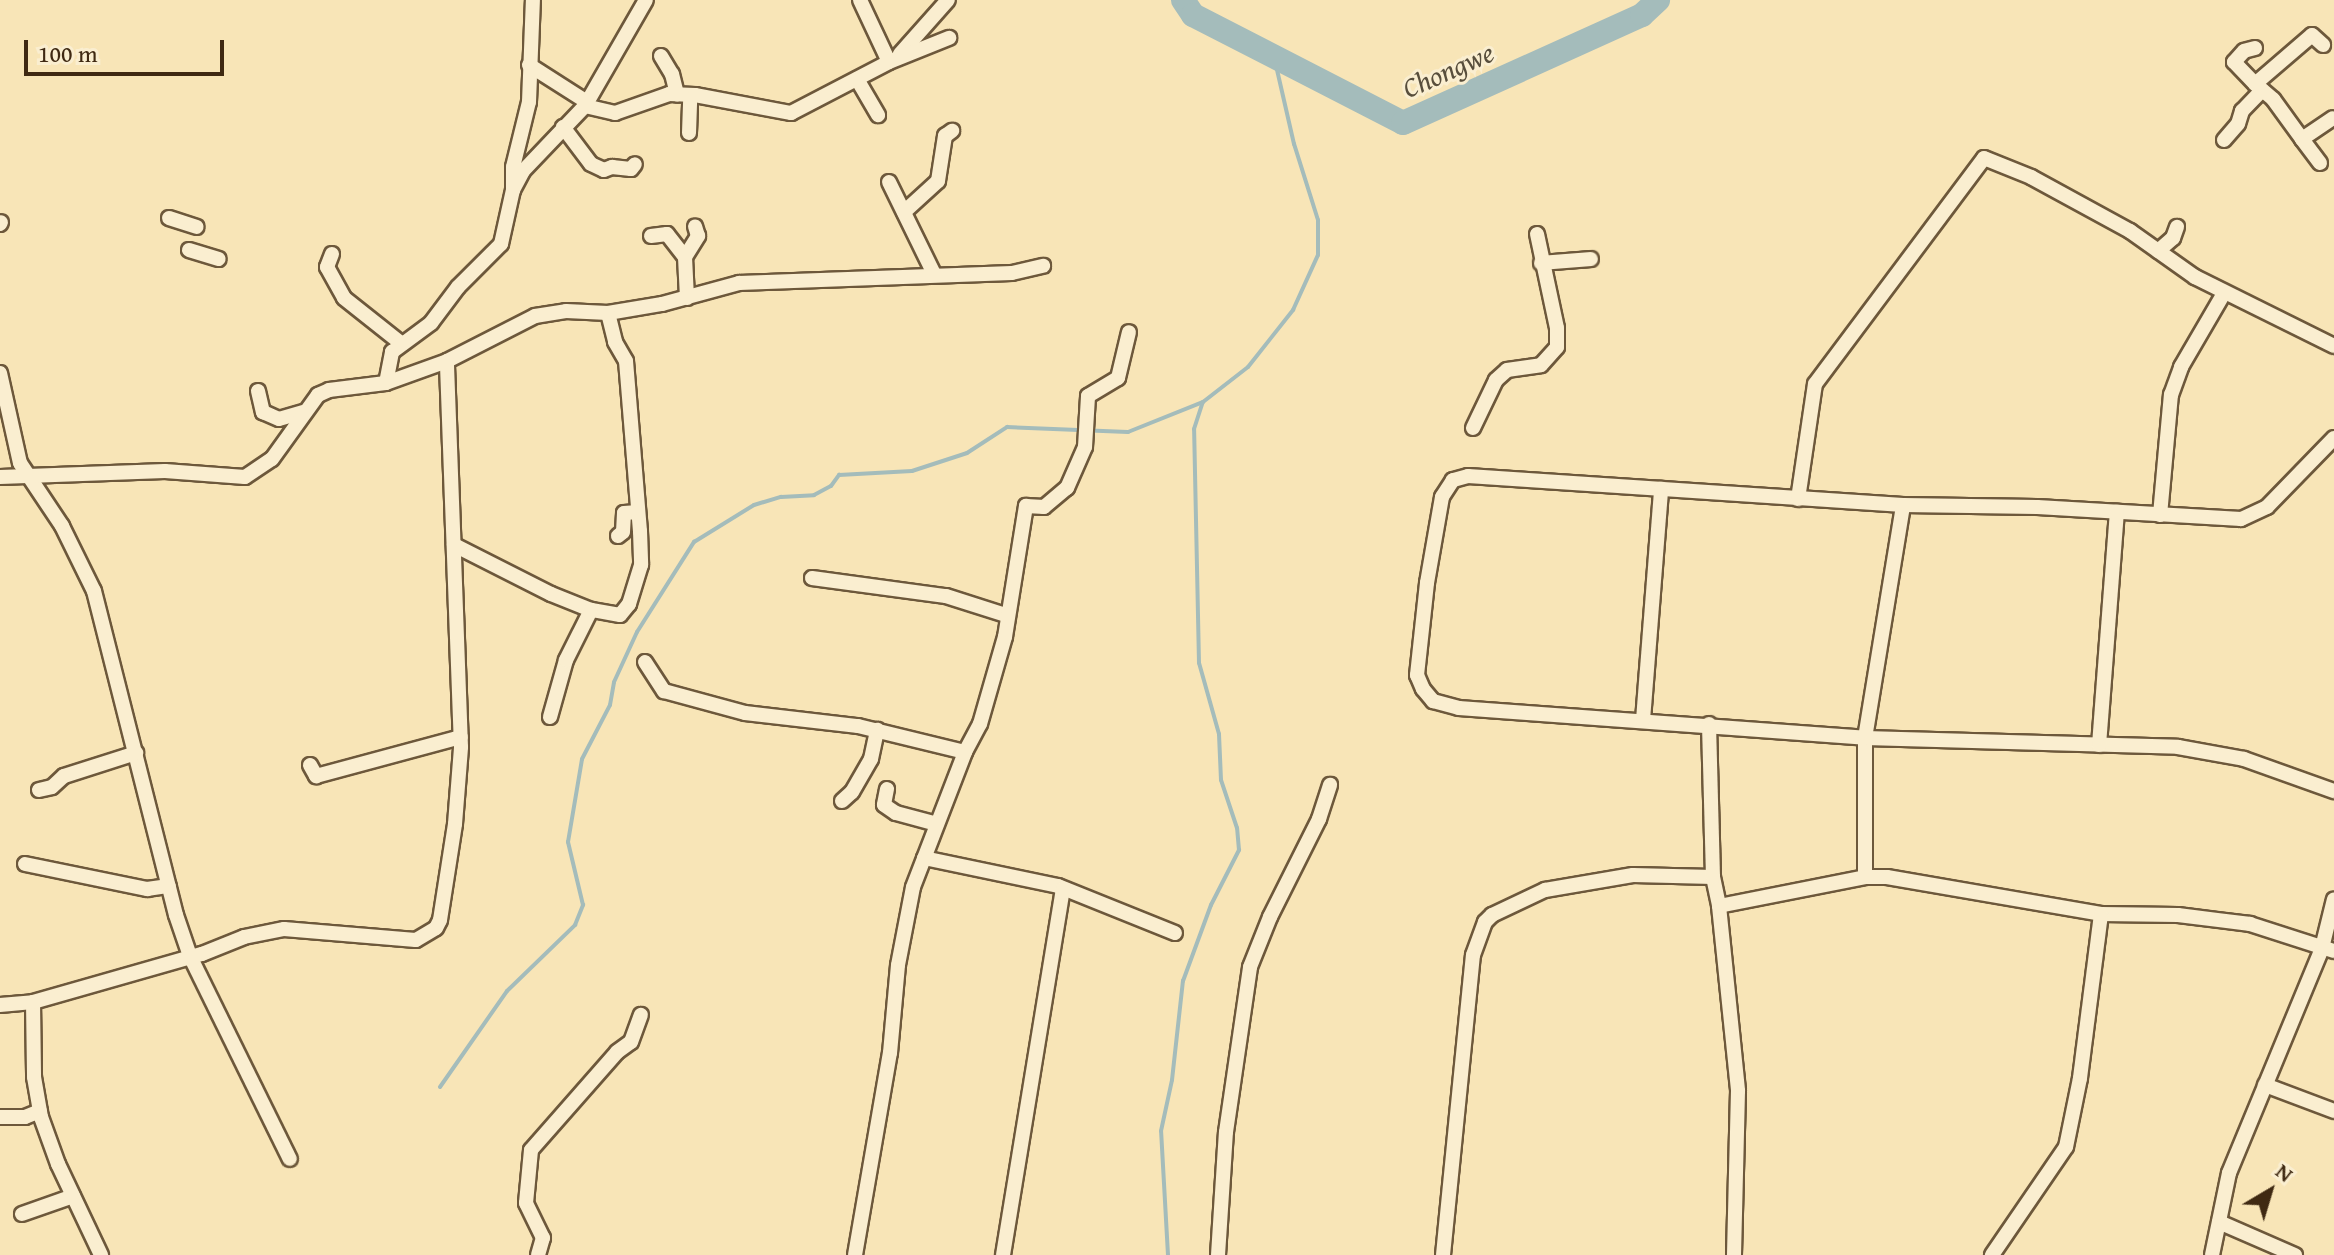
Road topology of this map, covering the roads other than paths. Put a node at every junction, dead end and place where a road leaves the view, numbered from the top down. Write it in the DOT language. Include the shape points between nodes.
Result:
graph roads {
  1 [pos="533,0"];
  2 [pos="646,0"];
  3 [pos="860,0"];
  4 [pos="948,0"];
  5 [pos="949,38"];
  6 [pos="2323,45"];
  7 [pos="2255,48"];
  8 [pos="661,56"];
  9 [pos="892,61"];
  10 [pos="529,65"];
  11 [pos="857,79"];
  12 [pos="2259,87"];
  13 [pos="683,94"];
  14 [pos="586,104"];
  15 [pos="878,115"];
  16 [pos="2333,118"];
  17 [pos="563,127"];
  18 [pos="952,131"];
  19 [pos="689,133"];
  20 [pos="2302,139"];
  21 [pos="2224,140"];
  22 [pos="2320,163"];
  23 [pos="635,164"];
  24 [pos="889,182"];
  25 [pos="513,190"];
  26 [pos="904,212"];
  27 [pos="169,218"];
  28 [pos="695,226"];
  29 [pos="197,227"];
  30 [pos="2177,227"];
  31 [pos="1537,234"];
  32 [pos="651,236"];
  33 [pos="189,250"];
  34 [pos="2158,251"];
  35 [pos="332,254"];
  36 [pos="685,257"];
  37 [pos="219,259"];
  38 [pos="1591,259"];
  39 [pos="1541,263"];
  40 [pos="1043,266"];
  41 [pos="934,274"];
  42 [pos="2224,293"];
  43 [pos="687,298"];
  44 [pos="608,313"];
  45 [pos="1129,332"];
  46 [pos="402,344"];
  47 [pos="2334,346"];
  48 [pos="447,361"];
  49 [pos="0,373"];
  50 [pos="386,383"];
  51 [pos="258,391"];
  52 [pos="305,412"];
  53 [pos="1473,428"];
  54 [pos="2334,438"];
  55 [pos="0,477"];
  56 [pos="31,478"];
  57 [pos="1661,489"];
  58 [pos="1798,499"];
  59 [pos="1903,505"];
  60 [pos="638,512"];
  61 [pos="2117,512"];
  62 [pos="2160,515"];
  63 [pos="618,536"];
  64 [pos="454,545"];
  65 [pos="812,578"];
  66 [pos="591,610"];
  67 [pos="1006,615"];
  68 [pos="645,662"];
  69 [pos="550,717"];
  70 [pos="1643,720"];
  71 [pos="1709,724"];
  72 [pos="877,730"];
  73 [pos="461,737"];
  74 [pos="1865,738"];
  75 [pos="2099,745"];
  76 [pos="965,752"];
  77 [pos="136,753"];
  78 [pos="310,765"];
  79 [pos="1330,785"];
  80 [pos="887,789"];
  81 [pos="39,790"];
  82 [pos="2334,791"];
  83 [pos="842,801"];
  84 [pos="937,824"];
  85 [pos="924,858"];
  86 [pos="25,864"];
  87 [pos="1713,877"];
  88 [pos="1865,877"];
  89 [pos="169,886"];
  90 [pos="1063,889"];
  91 [pos="2334,899"];
  92 [pos="1719,906"];
  93 [pos="2101,914"];
  94 [pos="1175,933"];
  95 [pos="2328,949"];
  96 [pos="190,956"];
  97 [pos="33,1002"];
  98 [pos="0,1005"];
  99 [pos="641,1015"];
  100 [pos="2265,1085"];
  101 [pos="40,1111"];
  102 [pos="2334,1111"];
  103 [pos="0,1117"];
  104 [pos="290,1159"];
  105 [pos="73,1196"];
  106 [pos="22,1214"];
  107 [pos="2219,1222"];
  108 [pos="101,1255"];
  109 [pos="538,1255"];
  110 [pos="855,1255"];
  111 [pos="1003,1255"];
  112 [pos="1218,1255"];
  113 [pos="1443,1255"];
  114 [pos="1734,1255"];
  115 [pos="1992,1255"];
  116 [pos="2212,1255"];
  117 [pos="2295,1255"];
  1 -- 10 [label="street"];
  2 -- 14 [label="street"];
  3 -- 9 [label="street"];
  4 -- 9 [label="street"];
  5 -- 9 [label="street"];
  6 -- 12 [label="street" via="2312,35"];
  7 -- 12 [label="street" via="2234,62"];
  8 -- 13 [label="street"];
  9 -- 11 [label="street"];
  10 -- 14 [label="street"];
  10 -- 25 [label="street" via="529,102 513,167"];
  11 -- 13 [label="street" via="791,113"];
  11 -- 15 [label="street"];
  12 -- 20 [label="street"];
  12 -- 21 [label="street"];
  13 -- 14 [label="street" via="615,113"];
  13 -- 19 [label="street"];
  14 -- 17 [label="street"];
  16 -- 20 [label="street"];
  17 -- 23 [label="street" via="591,164 604,170 631,169"];
  17 -- 25 [label="street"];
  18 -- 26 [label="street" via="945,136 938,181"];
  20 -- 22 [label="street"];
  24 -- 26 [label="street"];
  25 -- 46 [label="street" via="501,244 431,323"];
  26 -- 41 [label="street"];
  27 -- 29 [label="street"];
  28 -- 36 [label="street" via="698,236"];
  30 -- 34 [label="street"];
  31 -- 39 [label="street"];
  32 -- 36 [label="street" via="667,234"];
  33 -- 37 [label="street"];
  34 -- 42 [label="street"];
  34 -- 58 [label="street" via="2031,177 1984,158 1815,384"];
  35 -- 46 [label="street" via="327,267 344,298"];
  36 -- 43 [label="street"];
  38 -- 39 [label="street"];
  39 -- 53 [label="street" via="1557,347 1541,365 1507,370 1496,380"];
  40 -- 41 [label="street" via="1012,273"];
  41 -- 43 [label="street" via="751,282"];
  42 -- 47 [label="street"];
  42 -- 62 [label="street" via="2181,367 2171,395"];
  43 -- 44 [label="street"];
  44 -- 48 [label="street" via="535,316"];
  44 -- 60 [label="street" via="626,361"];
  45 -- 67 [label="street" via="1118,378 1088,396 1085,447 1067,488 1044,507 1026,506"];
  46 -- 50 [label="street" via="392,352"];
  48 -- 50 [label="street"];
  48 -- 64 [label="street"];
  49 -- 56 [label="street" via="20,463"];
  50 -- 52 [label="street" via="329,390"];
  51 -- 52 [label="street" via="263,412 279,419"];
  52 -- 56 [label="street" via="272,459 245,477 165,471"];
  54 -- 62 [label="street" via="2253,515"];
  55 -- 56 [label="street"];
  56 -- 77 [label="street" via="94,591"];
  57 -- 58 [label="street"];
  57 -- 70 [label="street"];
  57 -- 70 [label="street" via="1484,475 1453,480 1442,497 1433,541 1417,675 1433,701 1459,708"];
  58 -- 59 [label="street"];
  59 -- 61 [label="street"];
  59 -- 74 [label="street"];
  60 -- 63 [label="street" via="624,513"];
  60 -- 66 [label="street" via="641,565 629,604 620,615"];
  61 -- 62 [label="street"];
  61 -- 75 [label="street"];
  64 -- 66 [label="street"];
  64 -- 73 [label="street"];
  65 -- 67 [label="street" via="946,596"];
  66 -- 69 [label="street" via="566,660"];
  67 -- 76 [label="street" via="1005,637 980,724"];
  68 -- 72 [label="street" via="664,691 745,713"];
  70 -- 71 [label="street"];
  71 -- 74 [label="street"];
  71 -- 87 [label="street"];
  72 -- 76 [label="street"];
  72 -- 83 [label="street" via="871,759"];
  73 -- 78 [label="street" via="316,776"];
  73 -- 96 [label="street" via="440,920 428,935 416,940 284,929"];
  74 -- 75 [label="street"];
  74 -- 88 [label="street"];
  75 -- 82 [label="street" via="2178,747 2244,759"];
  76 -- 84 [label="street"];
  77 -- 81 [label="street" via="64,776"];
  77 -- 89 [label="street"];
  79 -- 112 [label="street" via="1250,967 1226,1132"];
  80 -- 84 [label="street" via="884,805"];
  84 -- 85 [label="street"];
  85 -- 90 [label="street"];
  85 -- 110 [label="street" via="898,965 890,1053"];
  86 -- 89 [label="street" via="147,889"];
  87 -- 92 [label="street"];
  87 -- 113 [label="street" via="1633,875 1545,890 1485,922 1473,955"];
  88 -- 92 [label="street"];
  88 -- 93 [label="street"];
  89 -- 96 [label="street"];
  90 -- 94 [label="street"];
  90 -- 111 [label="street"];
  91 -- 95 [label="street"];
  92 -- 114 [label="street" via="1738,1091"];
  93 -- 95 [label="street" via="2178,915 2250,924"];
  93 -- 115 [label="street" via="2066,1147"];
  95 -- 100 [label="street"];
  96 -- 97 [label="street"];
  96 -- 104 [label="street"];
  97 -- 98 [label="street"];
  97 -- 101 [label="street"];
  99 -- 109 [label="street" via="631,1042 531,1150 526,1203 543,1238"];
  100 -- 102 [label="street"];
  100 -- 107 [label="street" via="2229,1173"];
  101 -- 103 [label="street"];
  101 -- 105 [label="street"];
  105 -- 106 [label="street"];
  105 -- 108 [label="street"];
  107 -- 116 [label="street"];
  107 -- 117 [label="street"];
}
